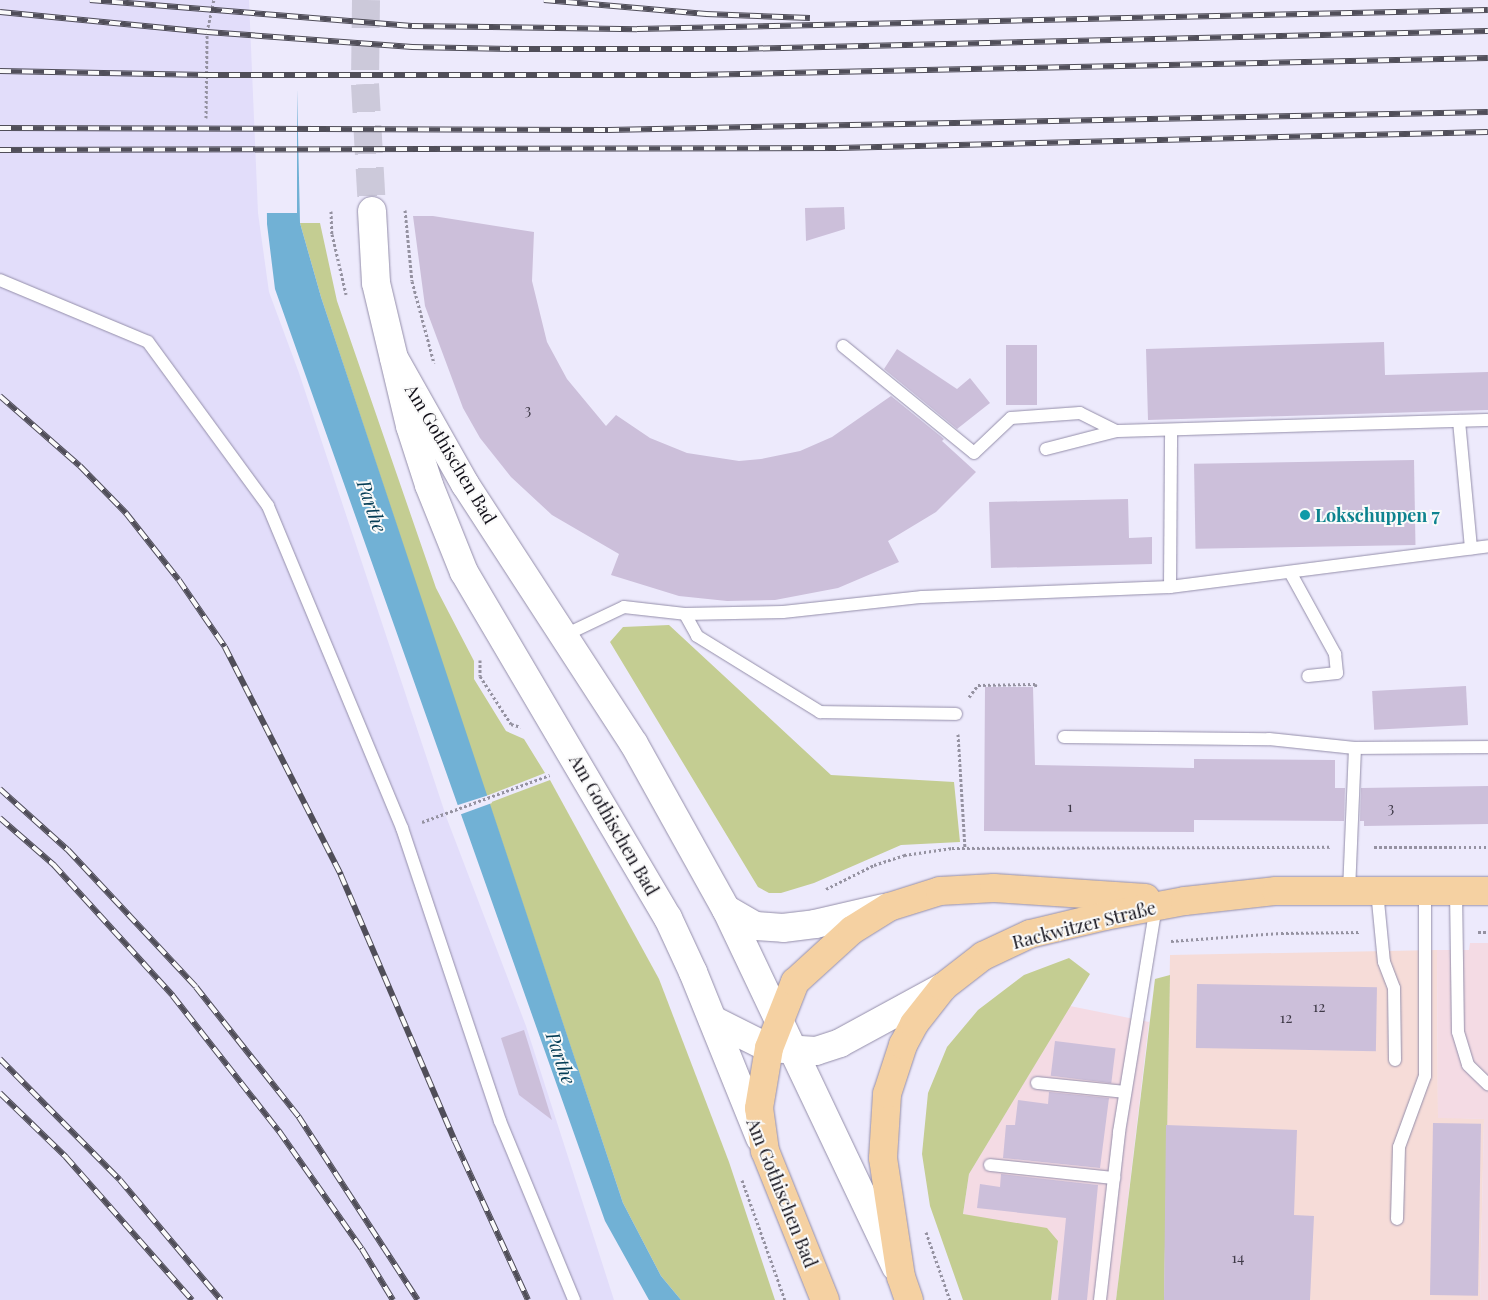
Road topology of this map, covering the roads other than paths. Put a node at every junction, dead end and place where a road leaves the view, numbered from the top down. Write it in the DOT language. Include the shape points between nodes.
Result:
graph roads {
  1 [pos="372,210"];
  2 [pos="0,280"];
  3 [pos="843,346"];
  4 [pos="394,358"];
  5 [pos="1488,420"];
  6 [pos="1459,421"];
  7 [pos="1171,430"];
  8 [pos="1116,431"];
  9 [pos="1046,449"];
  10 [pos="1488,546"];
  11 [pos="1471,548"];
  12 [pos="1290,572"];
  13 [pos="1170,587"];
  14 [pos="686,614"];
  15 [pos="565,635"];
  16 [pos="1308,676"];
  17 [pos="956,714"];
  18 [pos="1064,737"];
  19 [pos="1488,747"];
  20 [pos="1355,748"];
  21 [pos="1349,891"];
  22 [pos="1377,891"];
  23 [pos="1425,891"];
  24 [pos="1456,891"];
  25 [pos="1488,891"];
  26 [pos="1185,901"];
  27 [pos="1156,906"];
  28 [pos="889,907"];
  29 [pos="726,909"];
  30 [pos="943,987"];
  31 [pos="778,1018"];
  32 [pos="713,1020"];
  33 [pos="782,1050"];
  34 [pos="1395,1060"];
  35 [pos="1037,1083"];
  36 [pos="1488,1084"];
  37 [pos="1126,1092"];
  38 [pos="765,1152"];
  39 [pos="990,1165"];
  40 [pos="1114,1178"];
  41 [pos="1396,1219"];
  42 [pos="905,1289"];
  43 [pos="574,1300"];
  44 [pos="825,1300"];
  45 [pos="1100,1300"];
  1 -- 4 [label="main road, Am Gothischen Bad" via="376,283"];
  2 -- 43 [label="lane" via="148,342 268,506 402,828 500,1121"];
  3 -- 8 [label="lane" via="974,453 1011,418 1080,413"];
  4 -- 15 [label="main road, Am Gothischen Bad" via="465,484"];
  4 -- 32 [label="main road, Am Gothischen Bad" via="429,485 464,572 496,632 636,860 678,938"];
  5 -- 6 [label="lane"];
  6 -- 7 [label="lane"];
  6 -- 11 [label="lane"];
  7 -- 8 [label="lane"];
  7 -- 13 [label="lane"];
  8 -- 9 [label="lane"];
  10 -- 11 [label="lane"];
  11 -- 12 [label="lane"];
  12 -- 13 [label="lane"];
  12 -- 16 [label="lane" via="1335,654 1337,673"];
  13 -- 14 [label="lane" via="922,597 782,612"];
  14 -- 15 [label="lane" via="624,607"];
  14 -- 17 [label="lane" via="697,636 820,712"];
  15 -- 29 [label="main road, Am Gothischen Bad" via="634,744"];
  18 -- 20 [label="lane" via="1269,739"];
  19 -- 20 [label="lane"];
  20 -- 21 [label="lane"];
  21 -- 22 [label="main road, Rackwitzer Straße"];
  21 -- 26 [label="main road, Rackwitzer Straße" via="1276,891"];
  22 -- 23 [label="main road, Rackwitzer Straße"];
  22 -- 34 [label="lane" via="1384,962 1394,988"];
  23 -- 24 [label="main road, Rackwitzer Straße"];
  23 -- 41 [label="lane" via="1424,1076 1400,1147"];
  24 -- 25 [label="main road, Rackwitzer Straße"];
  24 -- 36 [label="lane" via="1458,1032 1468,1066"];
  26 -- 27 [label="main road, Rackwitzer Straße"];
  26 -- 28 [label="main road, Rackwitzer Straße" via="994,888 940,891"];
  27 -- 30 [label="main road, Rackwitzer Straße" via="1078,922 1004,944"];
  27 -- 37 [label="lane"];
  28 -- 29 [label="main road" via="783,928 756,926"];
  28 -- 31 [label="main road, Rackwitzer Straße" via="852,930 804,971 788,992"];
  29 -- 31 [label="main road, Am Gothischen Bad"];
  30 -- 33 [label="main road" via="830,1048"];
  30 -- 42 [label="main road, Rackwitzer Straße" via="914,1024 903,1045 887,1094 883,1158"];
  31 -- 33 [label="main road"];
  32 -- 33 [label="main road"];
  32 -- 38 [label="main road, Am Gothischen Bad"];
  33 -- 38 [label="main road" via="759,1108"];
  33 -- 42 [label="main road"];
  35 -- 37 [label="lane"];
  37 -- 40 [label="lane"];
  38 -- 44 [label="main road, Am Gothischen Bad"];
  39 -- 40 [label="lane"];
  40 -- 45 [label="lane"];
}
